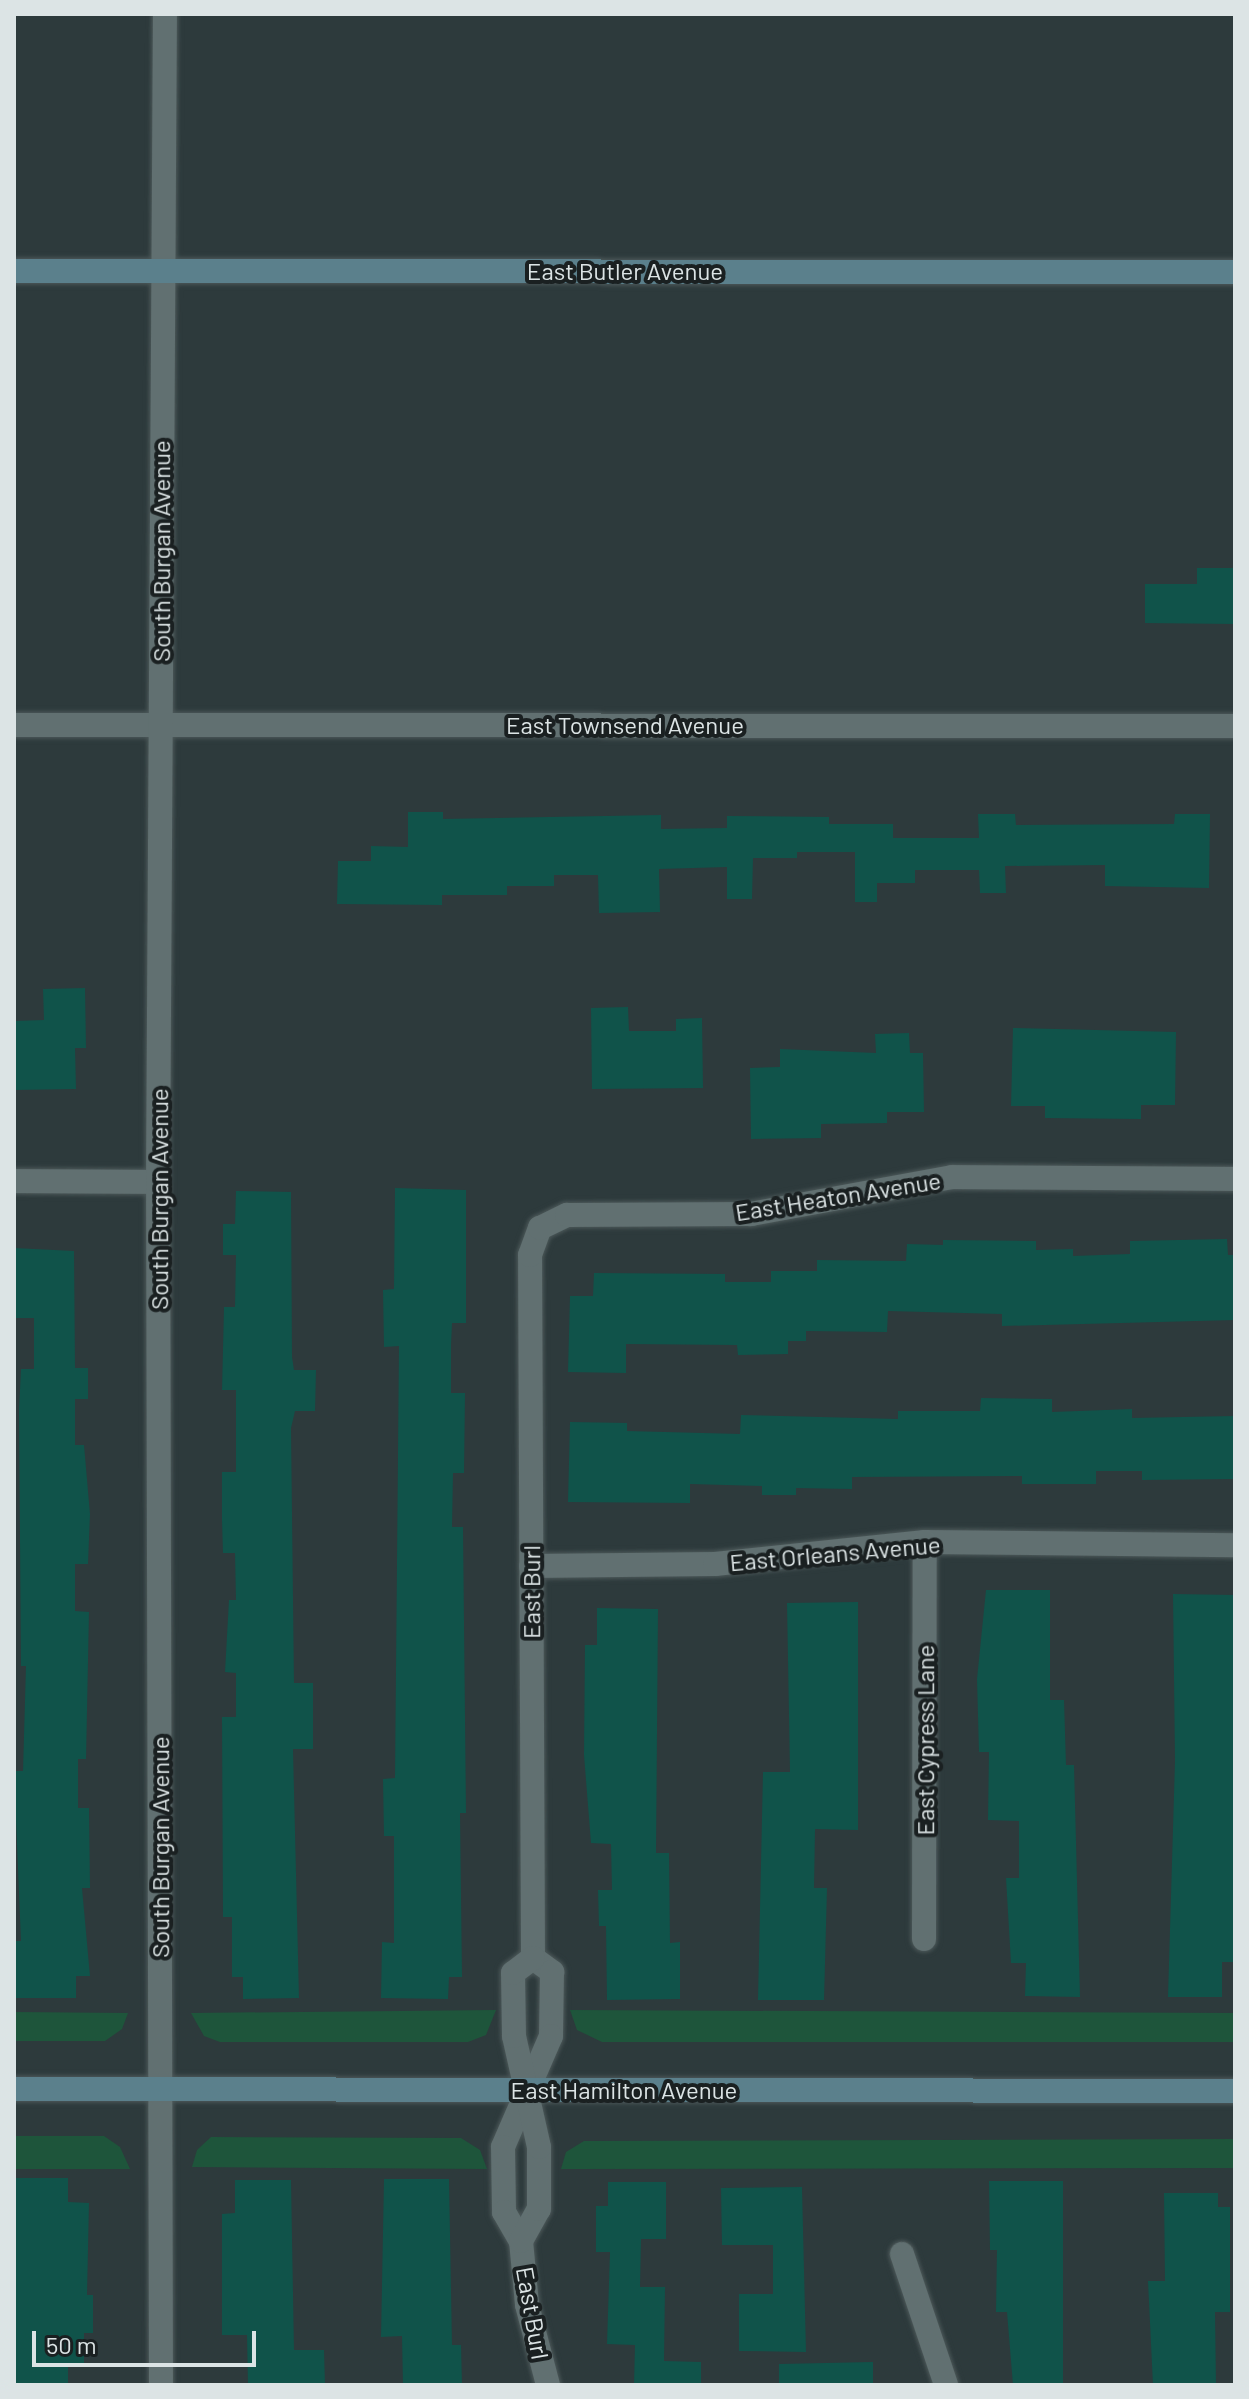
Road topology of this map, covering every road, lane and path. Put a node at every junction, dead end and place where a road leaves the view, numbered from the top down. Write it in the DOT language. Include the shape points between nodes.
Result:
graph roads {
  1 [pos="165,14"];
  2 [pos="14,271"];
  3 [pos="163,271"];
  4 [pos="1235,272"];
  5 [pos="14,725"];
  6 [pos="160,725"];
  7 [pos="1235,726"];
  8 [pos="1235,1179"];
  9 [pos="14,1181"];
  10 [pos="158,1182"];
  11 [pos="540,1228"];
  12 [pos="925,1542"];
  13 [pos="1235,1545"];
  14 [pos="531,1566"];
  15 [pos="924,1939"];
  16 [pos="533,1958"];
  17 [pos="14,2089"];
  18 [pos="161,2089"];
  19 [pos="526,2090"];
  20 [pos="1235,2091"];
  21 [pos="521,2241"];
  22 [pos="902,2254"];
  23 [pos="161,2385"];
  24 [pos="548,2385"];
  25 [pos="946,2385"];
  1 -- 3 [label="street, South Burgan Avenue"];
  2 -- 3 [label="street, East Butler Avenue"];
  3 -- 4 [label="street, East Butler Avenue"];
  3 -- 6 [label="street, South Burgan Avenue"];
  5 -- 6 [label="street, East Townsend Avenue"];
  6 -- 7 [label="street, East Townsend Avenue"];
  6 -- 10 [label="street, South Burgan Avenue"];
  8 -- 11 [label="street, East Heaton Avenue" via="952,1177 763,1212 567,1215"];
  9 -- 10 [label="street"];
  10 -- 18 [label="street, South Burgan Avenue"];
  11 -- 14 [label="street, East Burl" via="530,1255"];
  12 -- 13 [label="street, East Orleans Avenue"];
  12 -- 14 [label="street, East Orleans Avenue" via="715,1564"];
  12 -- 15 [label="street, East Cypress Lane"];
  14 -- 16 [label="street, East Burl"];
  16 -- 19 [label="street, East Burl" via="513,1973 514,2036"];
  16 -- 19 [label="street, East Burl" via="552,1972 551,2036"];
  17 -- 18 [label="street, East Hamilton Avenue"];
  18 -- 19 [label="street, East Hamilton Avenue"];
  18 -- 23 [label="street, South Burgan Avenue"];
  19 -- 20 [label="street, East Hamilton Avenue"];
  19 -- 21 [label="street, East Burl" via="539,2147 539,2209"];
  19 -- 21 [label="street, East Burl" via="503,2147 504,2212"];
  21 -- 24 [label="street, East Burl" via="527,2305"];
  22 -- 25 [label="street"];
}
